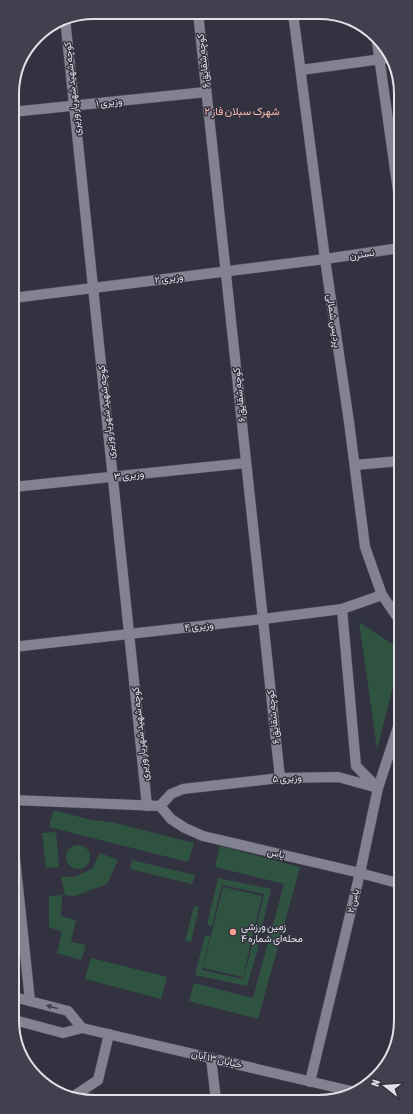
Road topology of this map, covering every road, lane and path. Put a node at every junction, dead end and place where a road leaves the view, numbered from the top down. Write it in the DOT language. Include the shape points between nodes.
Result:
graph roads {
  1 [pos="199,19"];
  2 [pos="294,19"];
  3 [pos="66,25"];
  4 [pos="384,59"];
  5 [pos="300,70"];
  6 [pos="206,92"];
  7 [pos="74,106"];
  8 [pos="19,111"];
  9 [pos="394,150"];
  10 [pos="394,249"];
  11 [pos="325,259"];
  12 [pos="225,272"];
  13 [pos="93,288"];
  14 [pos="19,297"];
  15 [pos="394,462"];
  16 [pos="246,463"];
  17 [pos="355,465"];
  18 [pos="113,477"];
  19 [pos="19,486"];
  20 [pos="382,595"];
  21 [pos="342,609"];
  22 [pos="394,612"];
  23 [pos="263,619"];
  24 [pos="129,634"];
  25 [pos="19,646"];
  26 [pos="394,739"];
  27 [pos="280,778"];
  28 [pos="378,788"];
  29 [pos="19,800"];
  30 [pos="147,806"];
  31 [pos="160,806"];
  32 [pos="360,873"];
  33 [pos="394,882"];
  34 [pos="19,896"];
  35 [pos="19,998"];
  36 [pos="30,1001"];
  37 [pos="19,1021"];
  38 [pos="82,1028"];
  39 [pos="109,1034"];
  40 [pos="211,1058"];
  41 [pos="310,1082"];
  42 [pos="346,1090"];
  43 [pos="78,1094"];
  44 [pos="215,1095"];
  1 -- 6 [label="street, کوچه شقایق ۶"];
  2 -- 5 [label="street, پردیس شمالی"];
  3 -- 7 [label="street, کوچه شهید شهریار وزیری"];
  4 -- 5 [label="street"];
  4 -- 9 [label="street"];
  5 -- 11 [label="street, پردیس شمالی"];
  6 -- 7 [label="street, وزیری ۱"];
  6 -- 12 [label="street, کوچه شقایق ۶"];
  7 -- 8 [label="street, وزیری ۱"];
  7 -- 13 [label="street, کوچه شهید شهریار وزیری"];
  10 -- 11 [label="street, نسترن"];
  11 -- 12 [label="street, وزیری ۲"];
  11 -- 17 [label="street, پردیس شمالی"];
  12 -- 13 [label="street, وزیری ۲"];
  12 -- 16 [label="street, کوچه شقایق ۶"];
  13 -- 14 [label="street, وزیری ۲"];
  13 -- 18 [label="street, کوچه شهید شهریار وزیری"];
  15 -- 17 [label="street"];
  16 -- 18 [label="street, وزیری ۳"];
  16 -- 23 [label="street, کوچه شقایق ۶"];
  17 -- 20 [label="street, پردیس شمالی" via="364,547"];
  18 -- 19 [label="street, وزیری ۳"];
  18 -- 24 [label="street, کوچه شهید شهریار وزیری"];
  20 -- 21 [label="street, وزیری ۴"];
  20 -- 22 [label="street, پردیس شمالی"];
  21 -- 23 [label="street, وزیری ۴"];
  21 -- 28 [label="street" via="356,766"];
  23 -- 24 [label="street, وزیری ۴"];
  23 -- 27 [label="street, کوچه شقایق ۶"];
  24 -- 25 [label="street, وزیری ۴"];
  24 -- 30 [label="street, کوچه شهید شهریار وزیری"];
  26 -- 28 [label="street, یاس ۲"];
  27 -- 28 [label="street, وزیری ۵" via="338,777"];
  27 -- 31 [label="street, وزیری ۵" via="183,788 171,794"];
  28 -- 32 [label="street, یاس ۲"];
  29 -- 30 [label="street"];
  30 -- 31 [label="street"];
  31 -- 32 [label="street, یاس" via="171,819 203,836"];
  32 -- 33 [label="street, یاس"];
  32 -- 41 [label="street, یاس ۲"];
  34 -- 36 [label="street"];
  35 -- 36 [label="street"];
  38 -- 36 [label="street, one-way" via="68,1011"];
  37 -- 38 [label="street, خیابان ۱۳ آبان" via="63,1033"];
  38 -- 39 [label="street, خیابان ۱۳ آبان"];
  39 -- 40 [label="street, خیابان ۱۳ آبان"];
  39 -- 43 [label="street" via="98,1080"];
  40 -- 41 [label="street, خیابان ۱۳ آبان"];
  40 -- 44 [label="street"];
  41 -- 42 [label="street, خیابان ۱۳ آبان"];
}
